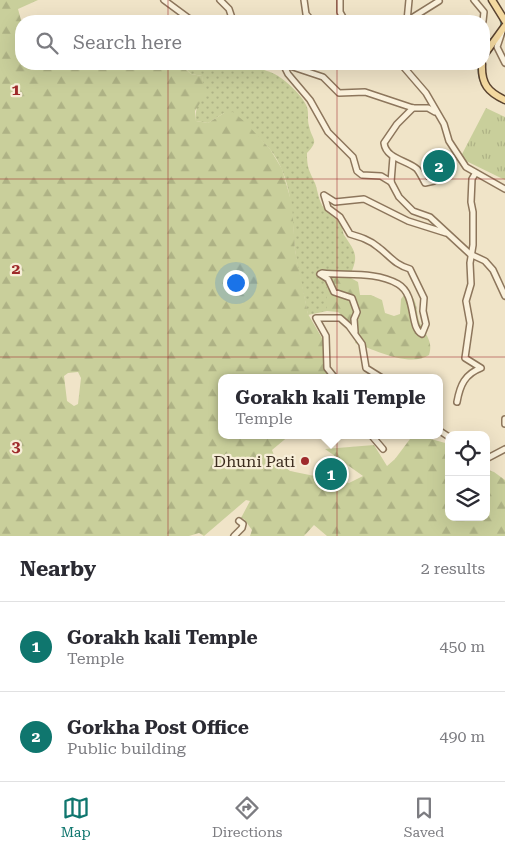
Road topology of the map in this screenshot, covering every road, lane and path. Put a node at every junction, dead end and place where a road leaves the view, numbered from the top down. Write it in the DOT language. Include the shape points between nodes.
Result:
graph roads {
  1 [pos="164,0"];
  2 [pos="220,0"];
  3 [pos="304,0"];
  4 [pos="340,0"];
  5 [pos="409,0"];
  6 [pos="474,0"];
  7 [pos="492,0"];
  8 [pos="439,2"];
  9 [pos="184,15"];
  10 [pos="231,15"];
  11 [pos="307,15"];
  12 [pos="342,15"];
  13 [pos="408,15"];
  14 [pos="417,15"];
  15 [pos="484,15"];
  16 [pos="505,21"];
  17 [pos="504,29"];
  18 [pos="490,47"];
  19 [pos="505,63"];
  20 [pos="286,70"];
  21 [pos="301,70"];
  22 [pos="408,70"];
  23 [pos="482,70"];
  24 [pos="505,100"];
  25 [pos="413,108"];
  26 [pos="436,113"];
  27 [pos="393,157"];
  28 [pos="448,169"];
  29 [pos="475,174"];
  30 [pos="391,182"];
  31 [pos="505,189"];
  32 [pos="446,233"];
  33 [pos="470,254"];
  34 [pos="505,296"];
  35 [pos="355,332"];
  36 [pos="332,374"];
  37 [pos="376,374"];
  38 [pos="457,402"];
  39 [pos="505,419"];
  40 [pos="505,424"];
  41 [pos="374,439"];
  42 [pos="383,449"];
  43 [pos="505,449"];
  44 [pos="490,457"];
  45 [pos="239,521"];
  46 [pos="234,536"];
  1 -- 9 [label="street"];
  2 -- 10 [label="street"];
  3 -- 11 [label="street"];
  4 -- 12 [label="street"];
  5 -- 13 [label="street"];
  6 -- 15 [label="street"];
  7 -- 16 [label="main road"];
  8 -- 14 [label="street"];
  17 -- 18 [label="main road"];
  17 -- 19 [label="street" via="497,47"];
  20 -- 30 [label="street" via="310,100 328,132 353,157 357,171"];
  21 -- 25 [label="street" via="323,77 339,93 365,92"];
  22 -- 26 [label="street" via="426,93"];
  23 -- 24 [label="main road" via="488,90"];
  25 -- 26 [label="street" via="428,108"];
  25 -- 27 [label="street" via="384,143"];
  26 -- 29 [label="street" via="460,159"];
  27 -- 28 [label="street" via="417,169 425,183 434,181"];
  27 -- 30 [label="street"];
  29 -- 31 [label="street"];
  29 -- 33 [label="street" via="472,179 473,245"];
  30 -- 32 [label="street" via="399,197 413,211 427,214"];
  32 -- 33 [label="street"];
  32 -- 35 [label="street" via="408,221 364,199 335,202 324,196 328,208 340,217 350,234 367,240 396,264 410,269 424,298 426,324 422,334 416,328 410,297 398,284 355,272 322,273 334,292 352,298 356,304"];
  33 -- 34 [label="street" via="485,261 493,270"];
  33 -- 38 [label="street" via="471,284 466,301 470,323 465,358 481,368 464,379"];
  35 -- 36 [label="street" via="340,318 316,318 326,336 327,368"];
  35 -- 37 [label="street" via="362,344 366,368"];
  39 -- 40 [label="street"];
  41 -- 42 [label="street"];
  43 -- 44 [label="street"];
  45 -- 46 [label="street" via="242,528"];
}
